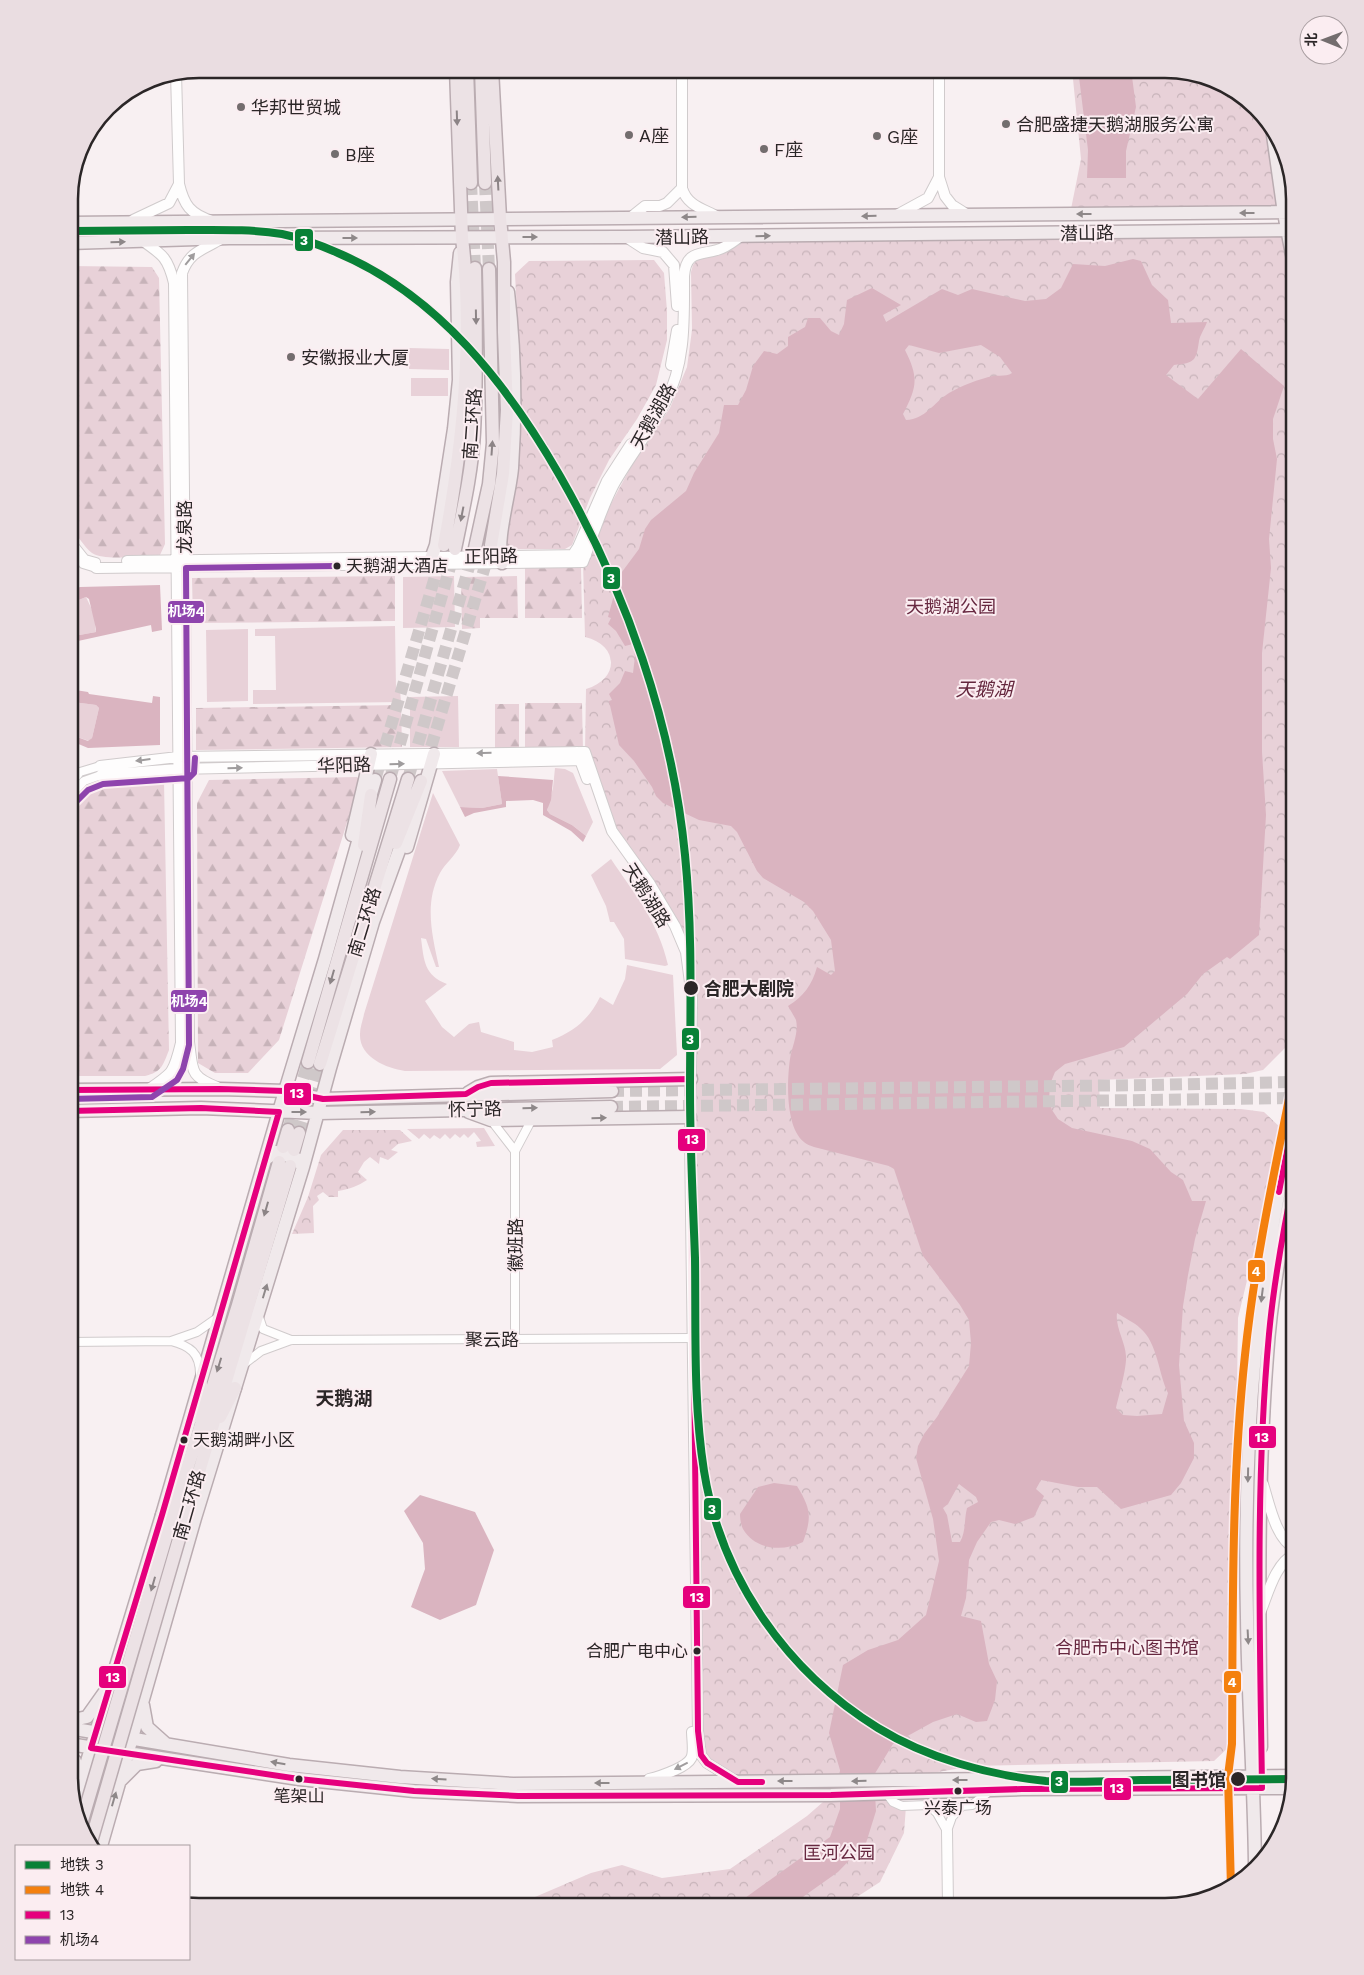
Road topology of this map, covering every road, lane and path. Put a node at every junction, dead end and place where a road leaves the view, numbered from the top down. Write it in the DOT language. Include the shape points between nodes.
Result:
graph roads {
  1 [pos="456,78"];
  2 [pos="467,78"];
  3 [pos="482,78"];
  4 [pos="492,78"];
  5 [pos="682,78"];
  6 [pos="939,78"];
  7 [pos="176,80"];
  8 [pos="1277,153"];
  9 [pos="940,178"];
  10 [pos="471,183"];
  11 [pos="485,183"];
  12 [pos="179,184"];
  13 [pos="682,188"];
  14 [pos="1286,191"];
  15 [pos="1286,212"];
  16 [pos="968,215"];
  17 [pos="895,216"];
  18 [pos="719,217"];
  19 [pos="500,218"];
  20 [pos="630,218"];
  21 [pos="461,219"];
  22 [pos="78,223"];
  23 [pos="127,223"];
  24 [pos="219,223"];
  25 [pos="1286,230"];
  26 [pos="741,236"];
  27 [pos="501,237"];
  28 [pos="626,237"];
  29 [pos="462,238"];
  30 [pos="221,239"];
  31 [pos="143,241"];
  32 [pos="78,243"];
  33 [pos="504,262"];
  34 [pos="475,268"];
  35 [pos="489,269"];
  36 [pos="475,414"];
  37 [pos="489,484"];
  38 [pos="448,522"];
  39 [pos="475,548"];
  40 [pos="78,550"];
  41 [pos="78,557"];
  42 [pos="570,558"];
  43 [pos="584,558"];
  44 [pos="501,559"];
  45 [pos="430,560"];
  46 [pos="180,563"];
  47 [pos="96,565"];
  48 [pos="582,756"];
  49 [pos="182,757"];
  50 [pos="433,758"];
  51 [pos="370,760"];
  52 [pos="182,769"];
  53 [pos="100,770"];
  54 [pos="78,775"];
  55 [pos="390,779"];
  56 [pos="408,779"];
  57 [pos="375,780"];
  58 [pos="422,780"];
  59 [pos="78,787"];
  60 [pos="371,795"];
  61 [pos="360,882"];
  62 [pos="368,907"];
  63 [pos="308,1062"];
  64 [pos="294,1064"];
  65 [pos="325,1066"];
  66 [pos="689,1078"];
  67 [pos="149,1089"];
  68 [pos="220,1089"];
  69 [pos="78,1090"];
  70 [pos="285,1091"];
  71 [pos="612,1091"];
  72 [pos="466,1094"];
  73 [pos="323,1098"];
  74 [pos="611,1107"];
  75 [pos="465,1110"];
  76 [pos="78,1111"];
  77 [pos="279,1112"];
  78 [pos="319,1113"];
  79 [pos="688,1117"];
  80 [pos="532,1119"];
  81 [pos="491,1120"];
  82 [pos="294,1132"];
  83 [pos="289,1149"];
  84 [pos="515,1151"];
  85 [pos="1286,1157"];
  86 [pos="279,1162"];
  87 [pos="303,1167"];
  88 [pos="1286,1220"];
  89 [pos="258,1313"];
  90 [pos="220,1315"];
  91 [pos="691,1338"];
  92 [pos="515,1339"];
  93 [pos="291,1340"];
  94 [pos="171,1341"];
  95 [pos="78,1342"];
  96 [pos="242,1366"];
  97 [pos="200,1384"];
  98 [pos="235,1388"];
  99 [pos="200,1449"];
  100 [pos="1260,1479"];
  101 [pos="162,1515"];
  102 [pos="195,1518"];
  103 [pos="173,1538"];
  104 [pos="1286,1543"];
  105 [pos="1286,1559"];
  106 [pos="1259,1616"];
  107 [pos="110,1684"];
  108 [pos="142,1702"];
  109 [pos="78,1719"];
  110 [pos="78,1729"];
  111 [pos="96,1732"];
  112 [pos="132,1738"];
  113 [pos="166,1744"];
  114 [pos="78,1746"];
  115 [pos="91,1748"];
  116 [pos="128,1753"];
  117 [pos="166,1759"];
  118 [pos="1286,1777"];
  119 [pos="120,1780"];
  120 [pos="1000,1780"];
  121 [pos="738,1782"];
  122 [pos="1258,1782"];
  123 [pos="632,1783"];
  124 [pos="79,1785"];
  125 [pos="887,1787"];
  126 [pos="1285,1787"];
  127 [pos="79,1788"];
  128 [pos="990,1790"];
  129 [pos="84,1814"];
  130 [pos="947,1831"];
  131 [pos="93,1835"];
  132 [pos="101,1845"];
  133 [pos="1262,1850"];
  134 [pos="1255,1857"];
  135 [pos="948,1898"];
  1 -- 21 [label="highway, one-way"];
  2 -- 10 [label="highway"];
  3 -- 11 [label="highway"];
  19 -- 4 [label="highway, one-way"];
  5 -- 13 [label="street"];
  6 -- 9 [label="street"];
  7 -- 12 [label="street"];
  8 -- 14 [label="main road"];
  9 -- 16 [label="street" via="945,196"];
  9 -- 17 [label="street" via="928,198"];
  12 -- 23 [label="street" via="169,204"];
  12 -- 24 [label="street" via="189,209"];
  13 -- 18 [label="street" via="684,196 694,205"];
  13 -- 20 [label="street" via="667,203 646,206"];
  15 -- 16 [label="main road, 潜山路, one-way"];
  16 -- 17 [label="main road, 潜山路"];
  17 -- 18 [label="main road, 潜山路, one-way"];
  18 -- 20 [label="main road, 潜山路, one-way"];
  19 -- 20 [label="main road, 潜山路"];
  19 -- 21 [label="main road, 潜山路"];
  19 -- 27 [label="highway"];
  21 -- 24 [label="main road, 潜山路"];
  21 -- 29 [label="highway"];
  22 -- 23 [label="main road, 潜山路"];
  23 -- 24 [label="main road, 潜山路"];
  26 -- 25 [label="main road, 潜山路, one-way"];
  26 -- 28 [label="main road, 潜山路"];
  26 -- 43 [label="street, 天鹅湖路" via="716,250 694,255 688,261 684,276 682,354 675,379 662,408 614,485"];
  27 -- 28 [label="main road, 潜山路, one-way"];
  27 -- 29 [label="main road, 潜山路"];
  27 -- 33 [label="highway"];
  28 -- 42 [label="street, 天鹅湖路" via="643,248 662,252 674,265 678,329 675,352 660,398 607,481"];
  30 -- 29 [label="main road, 潜山路, one-way"];
  29 -- 38 [label="highway" via="466,356 463,420"];
  29 -- 45 [label="main road" via="457,282 458,390 448,477 436,545"];
  30 -- 31 [label="main road, 潜山路"];
  46 -- 30 [label="street, 龙泉路, one-way" via="182,273 194,252"];
  32 -- 31 [label="main road, 潜山路, one-way"];
  31 -- 46 [label="street, 龙泉路" via="170,264 174,283"];
  33 -- 37 [label="highway" via="507,410 503,474 492,541"];
  33 -- 44 [label="main road" via="513,332 514,399 512,470 499,546"];
  34 -- 36 [label="highway, 南二环路, one-way"];
  37 -- 35 [label="highway, 南二环路, one-way" via="493,443"];
  36 -- 38 [label="highway"];
  36 -- 38 [label="highway, 南二环路, one-way" via="466,497 450,547"];
  37 -- 39 [label="highway, 南二环路"];
  40 -- 47 [label="street"];
  41 -- 47 [label="street" via="83,564"];
  42 -- 43 [label="street, 正阳路"];
  42 -- 44 [label="street, 正阳路"];
  44 -- 45 [label="street, 正阳路"];
  45 -- 46 [label="street, 正阳路"];
  46 -- 47 [label="street, 正阳路"];
  46 -- 49 [label="street, 龙泉路"];
  48 -- 50 [label="street, 华阳路"];
  48 -- 66 [label="street, 天鹅湖路" via="612,831 650,884 686,952 692,998"];
  49 -- 51 [label="street, 华阳路"];
  49 -- 52 [label="street, 龙泉路"];
  49 -- 53 [label="street, 华阳路, one-way"];
  50 -- 51 [label="street, 华阳路"];
  50 -- 65 [label="main road" via="414,828 376,930 343,1040"];
  52 -- 51 [label="street, 华阳路, one-way"];
  51 -- 64 [label="main road" via="302,1014"];
  52 -- 53 [label="street, 华阳路"];
  52 -- 67 [label="street, 龙泉路" via="181,1043 170,1075"];
  52 -- 68 [label="street, 龙泉路" via="189,1042 193,1068 199,1080"];
  53 -- 54 [label="street"];
  53 -- 59 [label="street"];
  55 -- 61 [label="highway, 南二环路"];
  56 -- 62 [label="highway, 南二环路"];
  57 -- 60 [label="main road"];
  58 -- 62 [label="highway"];
  58 -- 65 [label="main road"];
  60 -- 61 [label="highway"];
  60 -- 64 [label="main road"];
  61 -- 63 [label="highway, 南二环路, one-way"];
  62 -- 65 [label="highway, 南二环路"];
  64 -- 70 [label="main road"];
  65 -- 73 [label="main road"];
  66 -- 72 [label="main road" via="491,1083"];
  66 -- 79 [label="street, 天鹅湖路"];
  67 -- 68 [label="main road, 怀宁路"];
  67 -- 69 [label="main road, 怀宁路"];
  68 -- 70 [label="main road, 怀宁路"];
  70 -- 73 [label="main road, 怀宁路"];
  70 -- 77 [label="main road"];
  71 -- 72 [label="main road, 怀宁路"];
  72 -- 73 [label="main road, 怀宁路"];
  73 -- 78 [label="main road"];
  75 -- 74 [label="main road, 怀宁路, one-way"];
  78 -- 75 [label="main road, 怀宁路, one-way"];
  75 -- 81 [label="main road"];
  76 -- 77 [label="main road, 怀宁路" via="200,1108"];
  77 -- 78 [label="main road, 怀宁路, one-way"];
  77 -- 86 [label="main road"];
  78 -- 87 [label="main road"];
  80 -- 79 [label="main road, one-way"];
  79 -- 91 [label="street, 天鹅湖路"];
  80 -- 81 [label="main road"];
  80 -- 84 [label="street, 徽班路"];
  81 -- 84 [label="street"];
  82 -- 83 [label="highway"];
  84 -- 92 [label="street, 徽班路"];
  85 -- 122 [label="main road, one-way" via="1268,1250 1255,1353 1248,1463 1247,1616"];
  86 -- 87 [label="main road" via="276,1152 297,1159"];
  86 -- 90 [label="main road"];
  86 -- 99 [label="highway, 南二环路"];
  89 -- 87 [label="main road, one-way"];
  88 -- 100 [label="main road" via="1267,1354"];
  89 -- 93 [label="street, 聚云路" via="263,1329"];
  89 -- 96 [label="main road"];
  90 -- 94 [label="street" via="197,1332"];
  90 -- 97 [label="main road"];
  91 -- 92 [label="street, 聚云路"];
  91 -- 121 [label="street, 天鹅湖路" via="698,1731 701,1755 706,1763"];
  91 -- 123 [label="street, 天鹅湖路, one-way" via="692,1758 687,1765 662,1776"];
  92 -- 93 [label="street, 聚云路"];
  93 -- 96 [label="street, 聚云路" via="260,1352"];
  94 -- 95 [label="street"];
  94 -- 97 [label="street" via="186,1345 193,1351 200,1368"];
  96 -- 98 [label="main road"];
  97 -- 99 [label="highway"];
  97 -- 101 [label="main road"];
  98 -- 99 [label="highway"];
  98 -- 102 [label="main road"];
  99 -- 101 [label="highway"];
  99 -- 102 [label="highway"];
  99 -- 103 [label="highway, 南二环路"];
  100 -- 104 [label="street"];
  100 -- 106 [label="main road"];
  101 -- 107 [label="main road"];
  102 -- 108 [label="main road"];
  103 -- 129 [label="highway, 南二环路, one-way, bridge"];
  103 -- 131 [label="highway, 南二环路, bridge"];
  105 -- 106 [label="street"];
  106 -- 122 [label="main road"];
  107 -- 109 [label="main road" via="87,1717"];
  107 -- 111 [label="main road"];
  108 -- 112 [label="main road"];
  108 -- 113 [label="main road" via="148,1727"];
  110 -- 111 [label="main road"];
  111 -- 112 [label="main road"];
  111 -- 115 [label="main road"];
  112 -- 113 [label="main road"];
  112 -- 116 [label="main road"];
  123 -- 113 [label="main road, one-way" via="513,1784 400,1777 289,1765"];
  114 -- 115 [label="main road"];
  115 -- 116 [label="main road"];
  115 -- 127 [label="main road"];
  116 -- 117 [label="main road"];
  116 -- 119 [label="main road"];
  117 -- 119 [label="main road" via="137,1764"];
  117 -- 125 [label="main road" via="299,1779 414,1791 518,1796 831,1795"];
  118 -- 122 [label="main road"];
  132 -- 119 [label="main road, one-way"];
  120 -- 122 [label="main road"];
  120 -- 125 [label="main road, one-way"];
  120 -- 128 [label="street"];
  121 -- 123 [label="main road"];
  125 -- 121 [label="main road, one-way" via="832,1781"];
  122 -- 126 [label="main road"];
  122 -- 128 [label="main road"];
  122 -- 133 [label="main road"];
  122 -- 134 [label="main road"];
  124 -- 127 [label="main road"];
  125 -- 128 [label="main road"];
  125 -- 130 [label="street" via="893,1802 902,1806 928,1805 937,1812"];
  128 -- 130 [label="street" via="972,1805 962,1806 952,1817"];
  130 -- 135 [label="street"];
}
